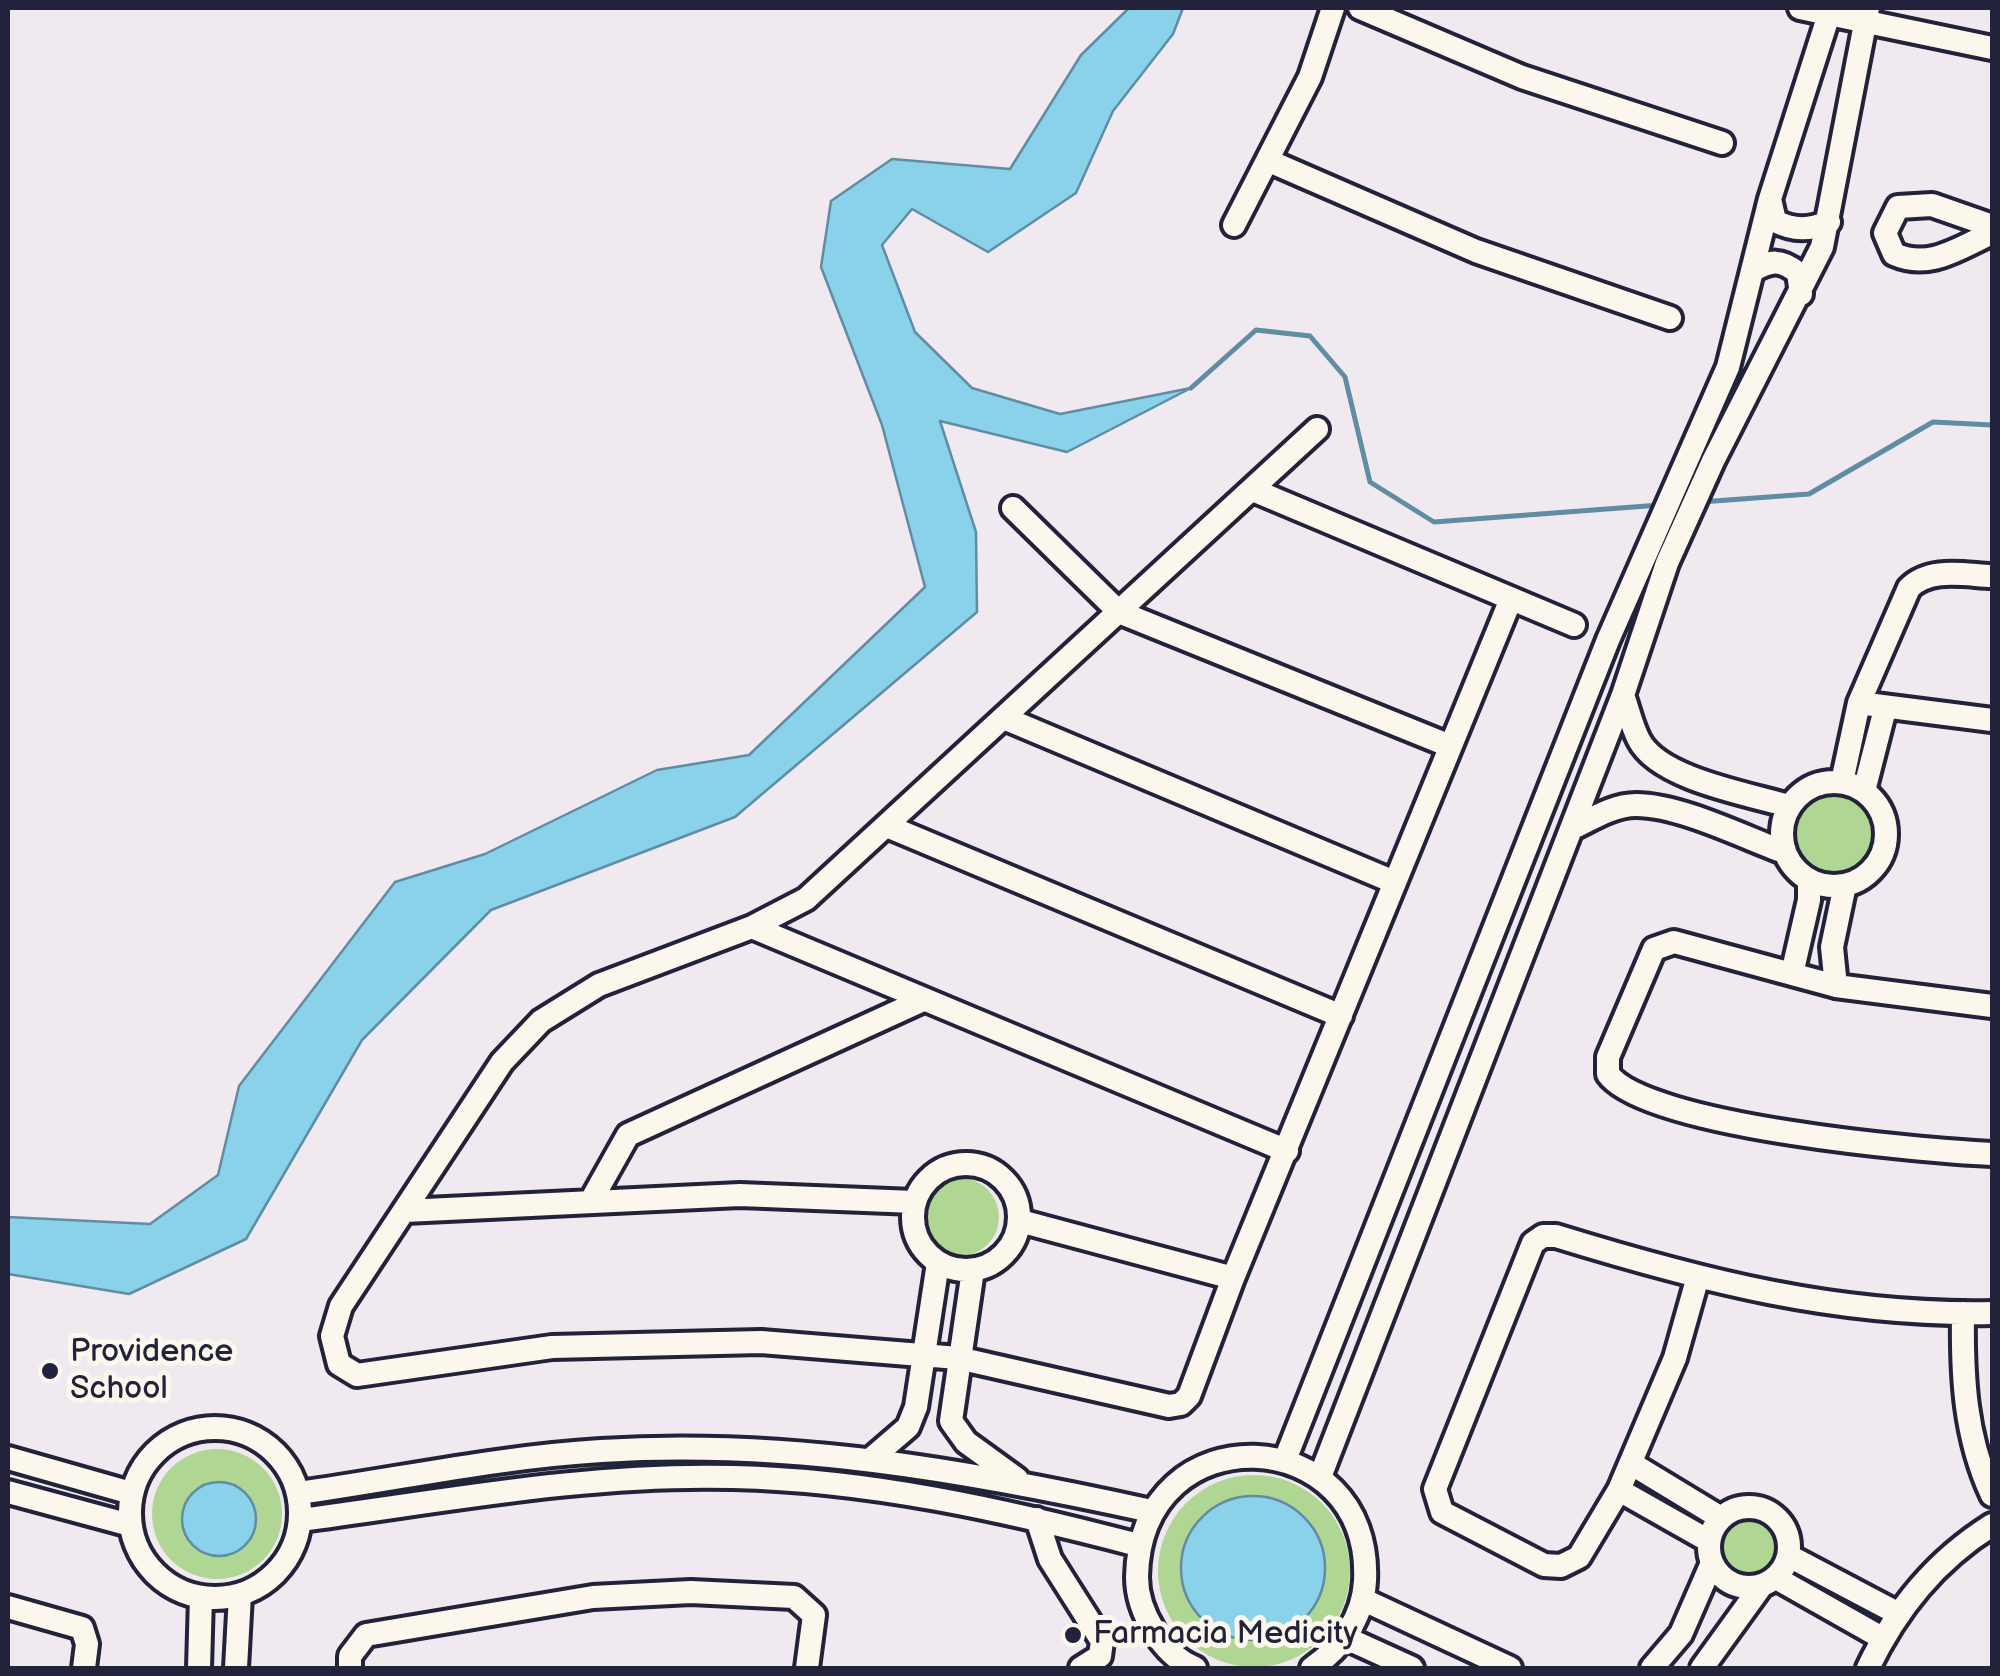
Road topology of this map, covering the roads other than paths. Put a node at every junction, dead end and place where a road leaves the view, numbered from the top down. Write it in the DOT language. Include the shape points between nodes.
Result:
graph roads {
  1 [pos="1332,8"];
  2 [pos="1360,8"];
  3 [pos="1800,8"];
  4 [pos="1830,11"];
  5 [pos="1866,15"];
  6 [pos="1992,48"];
  7 [pos="1804,101"];
  8 [pos="1846,114"];
  9 [pos="1722,143"];
  10 [pos="1269,160"];
  11 [pos="1770,199"];
  12 [pos="1830,222"];
  13 [pos="1234,226"];
  14 [pos="1752,271"];
  15 [pos="1802,294"];
  16 [pos="1670,318"];
  17 [pos="1317,429"];
  18 [pos="1253,490"];
  19 [pos="1013,508"];
  20 [pos="1657,560"];
  21 [pos="1992,576"];
  22 [pos="1511,599"];
  23 [pos="1118,612"];
  24 [pos="1574,625"];
  25 [pos="1624,695"];
  26 [pos="1859,703"];
  27 [pos="1886,709"];
  28 [pos="1004,718"];
  29 [pos="1992,720"];
  30 [pos="1450,746"];
  31 [pos="1853,786"];
  32 [pos="1789,806"];
  33 [pos="886,826"];
  34 [pos="1572,829"];
  35 [pos="1784,852"];
  36 [pos="1809,880"];
  37 [pos="1394,882"];
  38 [pos="1845,886"];
  39 [pos="752,927"];
  40 [pos="1792,974"];
  41 [pos="1836,986"];
  42 [pos="923,1000"];
  43 [pos="1992,1006"];
  44 [pos="1342,1016"];
  45 [pos="1287,1150"];
  46 [pos="1992,1154"];
  47 [pos="592,1199"];
  48 [pos="914,1202"];
  49 [pos="405,1210"];
  50 [pos="1020,1221"];
  51 [pos="938,1263"];
  52 [pos="973,1270"];
  53 [pos="1233,1278"];
  54 [pos="1697,1280"];
  55 [pos="1963,1313"];
  56 [pos="1992,1313"];
  57 [pos="924,1353"];
  58 [pos="958,1358"];
  59 [pos="8,1458"];
  60 [pos="872,1458"];
  61 [pos="1284,1460"];
  62 [pos="1632,1464"];
  63 [pos="1320,1477"];
  64 [pos="1022,1482"];
  65 [pos="1619,1490"];
  66 [pos="8,1492"];
  67 [pos="131,1492"];
  68 [pos="299,1492"];
  69 [pos="1992,1495"];
  70 [pos="1152,1511"];
  71 [pos="1721,1518"];
  72 [pos="1037,1519"];
  73 [pos="301,1520"];
  74 [pos="130,1525"];
  75 [pos="1992,1525"];
  76 [pos="1138,1545"];
  77 [pos="1710,1552"];
  78 [pos="1788,1556"];
  79 [pos="1769,1582"];
  80 [pos="240,1595"];
  81 [pos="200,1597"];
  82 [pos="1364,1600"];
  83 [pos="8,1607"];
  84 [pos="1898,1613"];
  85 [pos="1346,1638"];
  86 [pos="1882,1638"];
  87 [pos="1188,1667"];
  88 [pos="84,1668"];
  89 [pos="199,1668"];
  90 [pos="236,1668"];
  91 [pos="350,1668"];
  92 [pos="807,1668"];
  93 [pos="1081,1668"];
  94 [pos="1312,1668"];
  95 [pos="1412,1668"];
  96 [pos="1510,1668"];
  97 [pos="1652,1668"];
  98 [pos="1702,1668"];
  99 [pos="1868,1668"];
  1 -- 10 [label="street" via="1310,77"];
  2 -- 9 [label="street" via="1522,77"];
  3 -- 4 [label="street"];
  4 -- 5 [label="street"];
  4 -- 7 [label="street"];
  5 -- 6 [label="street"];
  5 -- 8 [label="street"];
  7 -- 8 [label="street"];
  7 -- 11 [label="street"];
  8 -- 12 [label="street"];
  10 -- 13 [label="street"];
  10 -- 16 [label="street" via="1476,251"];
  11 -- 12 [label="street" via="1776,221 1788,228"];
  11 -- 14 [label="street"];
  12 -- 15 [label="street"];
  14 -- 15 [label="street" via="1784,262 1798,273"];
  14 -- 20 [label="street" via="1728,368 1691,451"];
  15 -- 20 [label="street"];
  17 -- 18 [label="street"];
  18 -- 22 [label="street"];
  18 -- 23 [label="street"];
  19 -- 23 [label="street"];
  20 -- 25 [label="street"];
  20 -- 61 [label="street" via="1608,640"];
  21 -- 26 [label="street" via="1920,577 1909,588"];
  22 -- 24 [label="street"];
  22 -- 30 [label="street"];
  23 -- 28 [label="street"];
  23 -- 30 [label="street"];
  25 -- 32 [label="street" via="1639,742 1655,759"];
  25 -- 34 [label="street"];
  26 -- 27 [label="street"];
  26 -- 31 [label="street"];
  27 -- 29 [label="street"];
  27 -- 31 [label="street"];
  28 -- 33 [label="street"];
  28 -- 37 [label="street"];
  30 -- 37 [label="street"];
  31 -- 32 [label="street" via="1812,786"];
  31 -- 38 [label="street" via="1878,805 1886,843 1867,876"];
  32 -- 35 [label="street"];
  33 -- 39 [label="street" via="806,898"];
  33 -- 44 [label="street"];
  34 -- 35 [label="street" via="1636,805"];
  34 -- 63 [label="street"];
  35 -- 36 [label="street"];
  36 -- 38 [label="street"];
  36 -- 40 [label="street"];
  37 -- 44 [label="street"];
  38 -- 41 [label="street" via="1832,947"];
  39 -- 42 [label="street"];
  39 -- 49 [label="street" via="599,985 542,1020 502,1062"];
  40 -- 41 [label="street"];
  40 -- 46 [label="street" via="1662,943 1608,1057 1608,1074 1631,1095 1808,1138"];
  41 -- 43 [label="street"];
  42 -- 45 [label="street"];
  42 -- 47 [label="street" via="628,1135"];
  44 -- 45 [label="street"];
  45 -- 53 [label="street"];
  47 -- 48 [label="street" via="740,1195"];
  47 -- 49 [label="street"];
  48 -- 50 [label="street" via="934,1174 966,1164 999,1175 1011,1188"];
  48 -- 51 [label="street" via="916,1236"];
  49 -- 57 [label="street" via="341,1306 332,1336 339,1364 357,1375 552,1347 760,1342"];
  50 -- 52 [label="street" via="1005,1254"];
  50 -- 53 [label="street"];
  51 -- 52 [label="street"];
  51 -- 57 [label="street"];
  52 -- 58 [label="street"];
  53 -- 58 [label="street" via="1181,1404"];
  54 -- 55 [label="street" via="1838,1306"];
  54 -- 62 [label="street" via="1675,1358"];
  54 -- 65 [label="street" via="1556,1236 1533,1243 1435,1490 1442,1512 1544,1565 1561,1566 1579,1557"];
  55 -- 56 [label="street"];
  55 -- 69 [label="street" via="1962,1381 1977,1462"];
  57 -- 58 [label="street"];
  57 -- 60 [label="street" via="908,1427"];
  58 -- 64 [label="street" via="951,1421 956,1432"];
  59 -- 67 [label="street"];
  60 -- 64 [label="street"];
  60 -- 68 [label="street" via="733,1448 598,1451"];
  61 -- 63 [label="street"];
  61 -- 70 [label="street" via="1247,1454 1209,1462 1176,1482"];
  62 -- 65 [label="street"];
  62 -- 71 [label="street"];
  63 -- 82 [label="street" via="1350,1511 1361,1540"];
  64 -- 70 [label="street"];
  65 -- 77 [label="street"];
  66 -- 74 [label="street"];
  67 -- 68 [label="street" via="142,1466 162,1445 215,1427 268,1445 288,1466"];
  67 -- 74 [label="street"];
  68 -- 73 [label="street"];
  70 -- 76 [label="street"];
  71 -- 77 [label="street"];
  71 -- 78 [label="street" via="1744,1507 1770,1512 1786,1531"];
  72 -- 73 [label="street" via="864,1486 732,1477 601,1480"];
  72 -- 76 [label="street"];
  72 -- 93 [label="street" via="1050,1559 1102,1642 1100,1656"];
  73 -- 80 [label="street" via="282,1567"];
  74 -- 81 [label="street" via="154,1572"];
  75 -- 84 [label="street" via="1925,1578"];
  76 -- 87 [label="street" via="1137,1590 1154,1632"];
  77 -- 79 [label="street" via="1738,1586"];
  77 -- 97 [label="street" via="1687,1624"];
  78 -- 79 [label="street"];
  78 -- 84 [label="street"];
  79 -- 86 [label="street"];
  79 -- 98 [label="street"];
  80 -- 81 [label="street"];
  80 -- 90 [label="street"];
  81 -- 89 [label="street"];
  82 -- 85 [label="street"];
  82 -- 96 [label="street"];
  83 -- 88 [label="street" via="82,1628"];
  84 -- 86 [label="street"];
  85 -- 94 [label="street"];
  85 -- 95 [label="street"];
  86 -- 99 [label="street"];
  91 -- 92 [label="street" via="350,1656 366,1635 593,1597 691,1592 794,1597 814,1614"];
}
